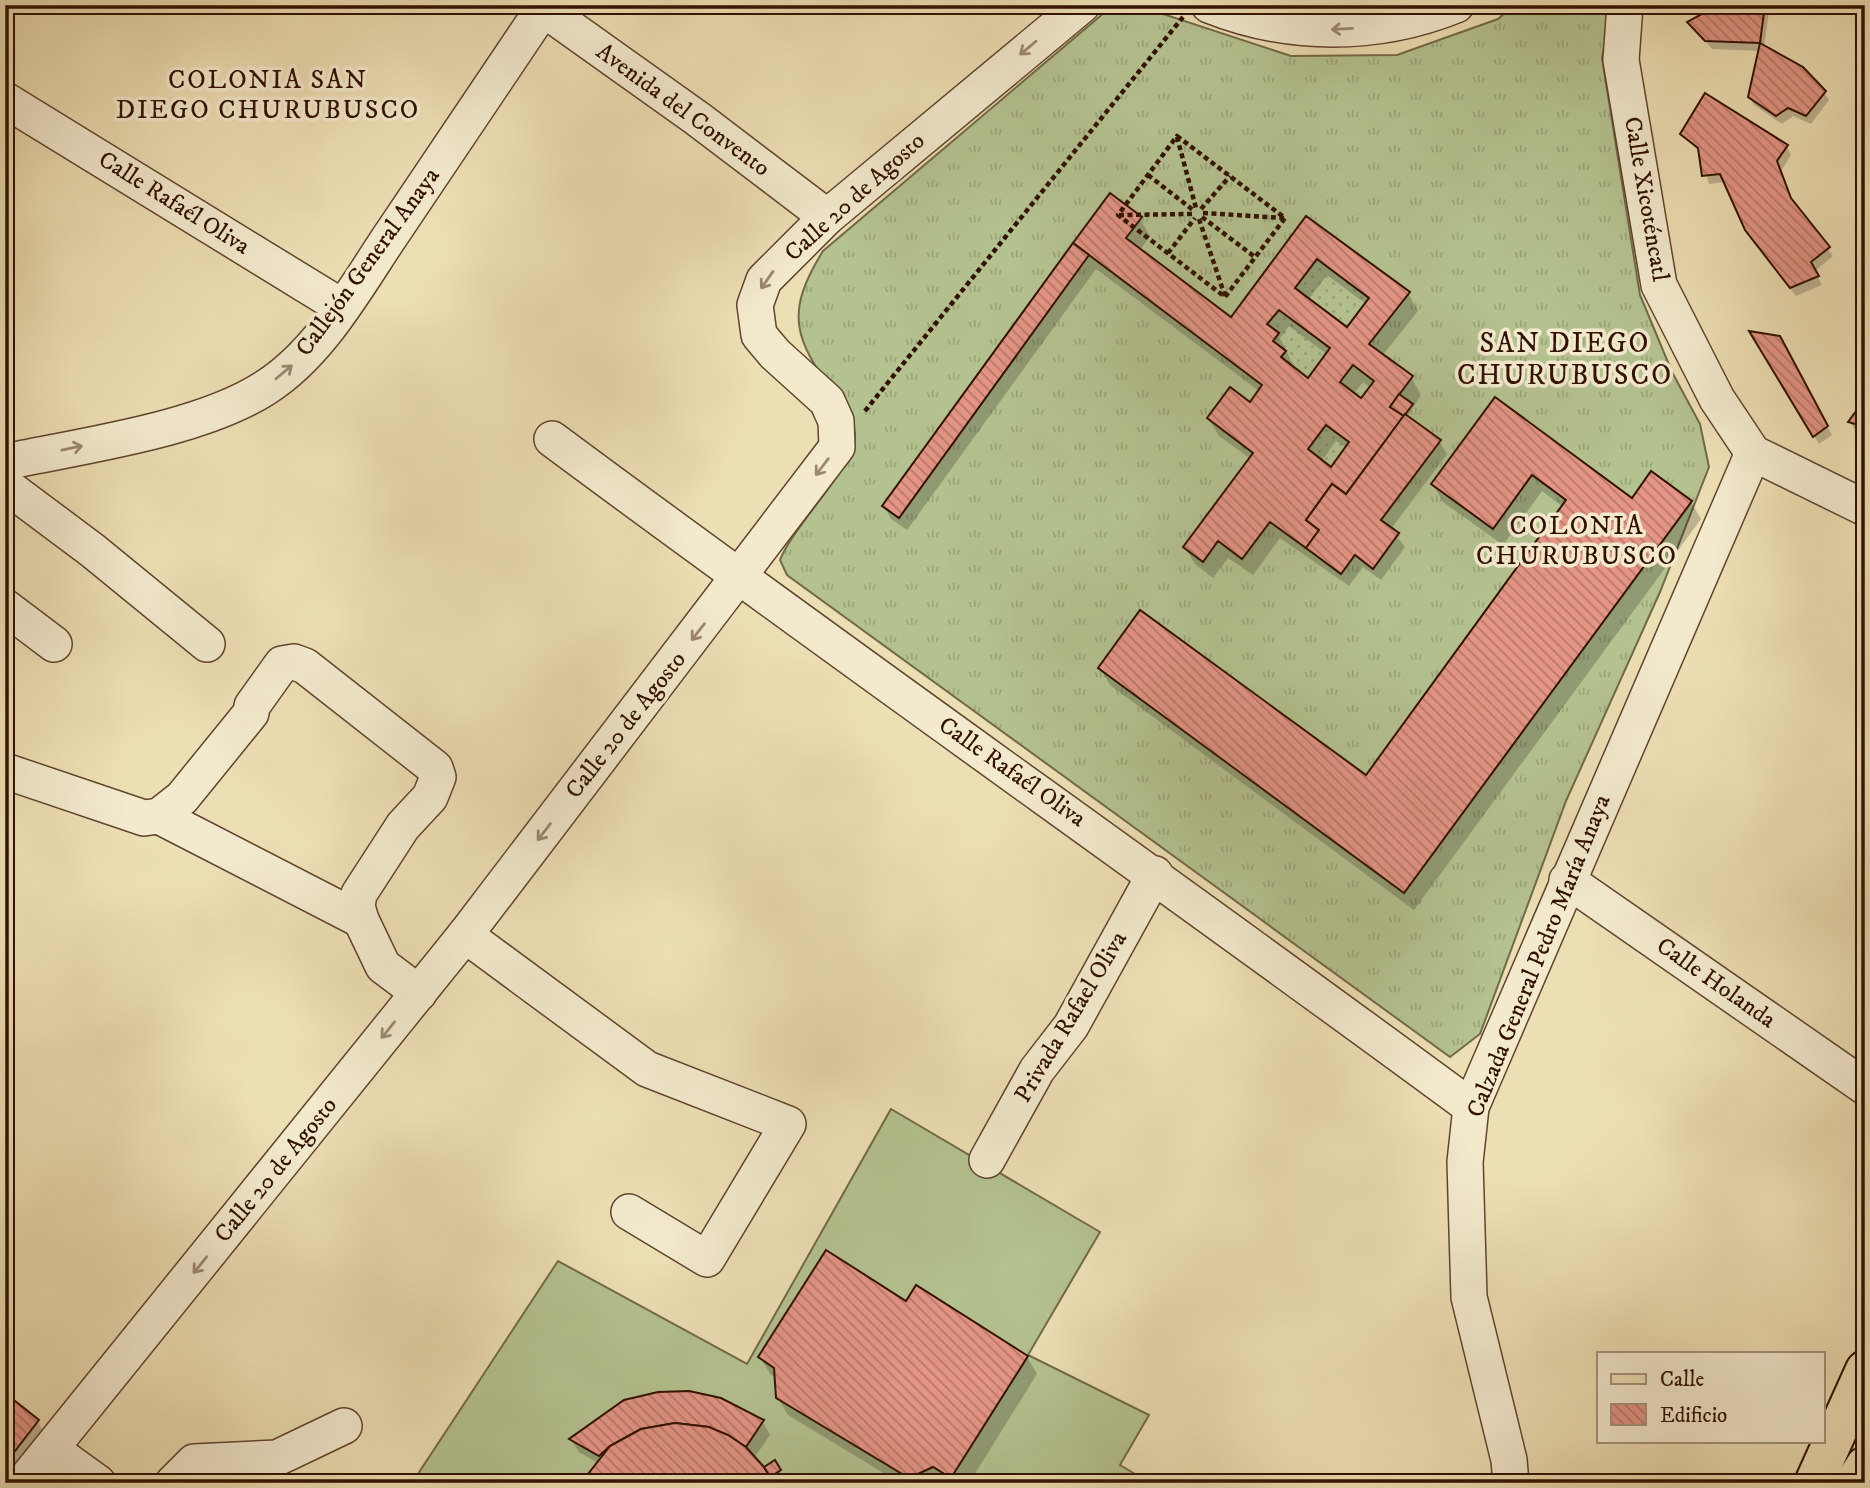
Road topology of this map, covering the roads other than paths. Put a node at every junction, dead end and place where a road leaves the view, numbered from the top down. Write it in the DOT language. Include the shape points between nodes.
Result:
graph roads {
  1 [pos="1082,5"];
  2 [pos="1457,5"];
  3 [pos="1625,5"];
  4 [pos="557,11"];
  5 [pos="1197,11"];
  6 [pos="5,100"];
  7 [pos="827,217"];
  8 [pos="342,307"];
  9 [pos="552,439"];
  10 [pos="1753,453"];
  11 [pos="5,462"];
  12 [pos="5,485"];
  13 [pos="1865,509"];
  14 [pos="739,578"];
  15 [pos="5,607"];
  16 [pos="54,644"];
  17 [pos="207,644"];
  18 [pos="5,771"];
  19 [pos="159,816"];
  20 [pos="1156,874"];
  21 [pos="1567,880"];
  22 [pos="361,920"];
  23 [pos="465,935"];
  24 [pos="419,993"];
  25 [pos="1865,1087"];
  26 [pos="1471,1107"];
  27 [pos="987,1160"];
  28 [pos="629,1212"];
  29 [pos="1865,1370"];
  30 [pos="344,1426"];
  31 [pos="51,1449"];
  32 [pos="1865,1466"];
  33 [pos="23,1483"];
  34 [pos="98,1483"];
  35 [pos="173,1483"];
  36 [pos="1511,1483"];
  37 [pos="1814,1483"];
  38 [pos="1854,1483"];
  1 -- 7 [label="street, Calle 20 de Agosto, one-way"];
  2 -- 5 [label="street, one-way" via="1406,21 1311,30"];
  3 -- 10 [label="street, Calle Xicoténcatl" via="1622,60 1659,285 1717,399"];
  4 -- 7 [label="street, Avenida del Convento"];
  4 -- 8 [label="street, Callejón General Anaya"];
  6 -- 8 [label="street, Calle Rafaél Oliva"];
  7 -- 14 [label="street, Calle 20 de Agosto, one-way" via="764,280 755,320 766,345 827,401 836,421 836,447"];
  11 -- 8 [label="street, Callejón General Anaya, one-way" via="214,412 275,380 304,355"];
  9 -- 14 [label="street, Calle Rafaél Oliva"];
  10 -- 13 [label="street"];
  10 -- 21 [label="street, Calzada General Pedro María Anaya"];
  12 -- 17 [label="street"];
  14 -- 20 [label="street, Calle Rafaél Oliva"];
  14 -- 23 [label="street, Calle 20 de Agosto, one-way"];
  15 -- 16 [label="street"];
  18 -- 19 [label="street" via="144,818"];
  19 -- 22 [label="street"];
  19 -- 22 [label="street" via="182,798 251,712 282,664 305,666 435,768 438,777 430,797 403,826 359,894"];
  20 -- 26 [label="street, Calle Rafaél Oliva"];
  20 -- 27 [label="street, Privada Rafael Oliva" via="1071,1027 1037,1070"];
  21 -- 25 [label="street, Calle Holanda"];
  21 -- 26 [label="street, Calzada General Pedro María Anaya"];
  22 -- 24 [label="street" via="383,966"];
  23 -- 24 [label="street, Calle 20 de Agosto"];
  23 -- 28 [label="street" via="646,1069 788,1124 707,1259"];
  24 -- 31 [label="street, Calle 20 de Agosto, one-way"];
  26 -- 36 [label="street, Calzada General Pedro María Anaya" via="1465,1162 1469,1297"];
  29 -- 37 [label="main road"];
  30 -- 35 [label="street" via="278,1458 194,1462"];
  31 -- 33 [label="street, Calle 20 de Agosto"];
  31 -- 34 [label="street"];
  32 -- 38 [label="main road"];
}
